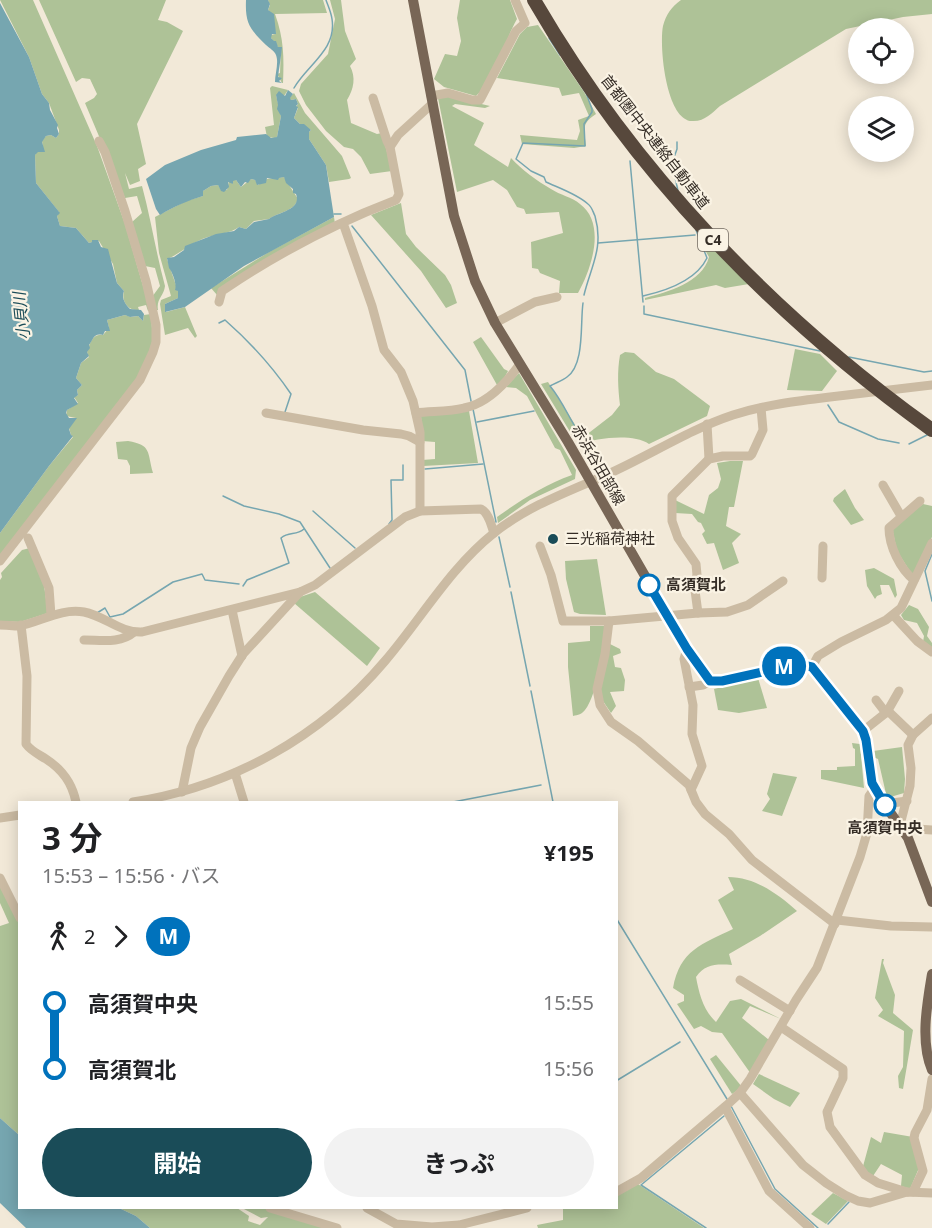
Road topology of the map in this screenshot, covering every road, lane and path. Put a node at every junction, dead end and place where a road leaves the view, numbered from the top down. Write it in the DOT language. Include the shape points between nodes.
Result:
graph roads {
  1 [pos="413,0"];
  2 [pos="515,0"];
  3 [pos="536,4"];
  4 [pos="373,98"];
  5 [pos="432,100"];
  6 [pos="99,141"];
  7 [pos="390,147"];
  8 [pos="343,223"];
  9 [pos="557,297"];
  10 [pos="219,302"];
  11 [pos="495,323"];
  12 [pos="520,364"];
  13 [pos="932,385"];
  14 [pos="761,408"];
  15 [pos="266,413"];
  16 [pos="416,413"];
  17 [pos="706,424"];
  18 [pos="932,430"];
  19 [pos="420,442"];
  20 [pos="710,459"];
  21 [pos="590,481"];
  22 [pos="882,485"];
  23 [pos="920,501"];
  24 [pos="420,511"];
  25 [pos="902,516"];
  26 [pos="494,533"];
  27 [pos="28,538"];
  28 [pos="932,543"];
  29 [pos="540,546"];
  30 [pos="823,546"];
  31 [pos="0,561"];
  32 [pos="822,578"];
  33 [pos="914,580"];
  34 [pos="783,581"];
  35 [pos="300,592"];
  36 [pos="232,610"];
  37 [pos="698,613"];
  38 [pos="51,615"];
  39 [pos="893,615"];
  40 [pos="668,616"];
  41 [pos="609,621"];
  42 [pos="0,625"];
  43 [pos="21,625"];
  44 [pos="134,632"];
  45 [pos="84,640"];
  46 [pos="687,649"];
  47 [pos="932,652"];
  48 [pos="242,656"];
  49 [pos="812,667"];
  50 [pos="710,681"];
  51 [pos="689,687"];
  52 [pos="899,691"];
  53 [pos="876,700"];
  54 [pos="887,712"];
  55 [pos="932,718"];
  56 [pos="863,731"];
  57 [pos="913,735"];
  58 [pos="235,773"];
  59 [pos="874,789"];
  60 [pos="691,790"];
  61 [pos="182,792"];
  62 [pos="76,801"];
  63 [pos="139,801"];
  64 [pos="244,801"];
  65 [pos="907,801"];
  66 [pos="885,804"];
  67 [pos="18,815"];
  68 [pos="0,818"];
  69 [pos="901,827"];
  70 [pos="932,830"];
  71 [pos="0,878"];
  72 [pos="932,902"];
  73 [pos="18,914"];
  74 [pos="836,922"];
  75 [pos="932,927"];
  76 [pos="932,974"];
  77 [pos="740,980"];
  78 [pos="790,1011"];
  79 [pos="780,1027"];
  80 [pos="932,1070"];
  81 [pos="932,1079"];
  82 [pos="740,1093"];
  83 [pos="728,1105"];
  84 [pos="618,1191"];
  85 [pos="910,1192"];
  86 [pos="932,1193"];
  87 [pos="273,1209"];
  88 [pos="368,1209"];
  89 [pos="523,1209"];
  90 [pos="390,1225"];
  91 [pos="337,1228"];
  92 [pos="810,1228"];
  1 -- 5 [label="main road, 赤浜谷田部線"];
  2 -- 5 [label="street" via="525,23 516,31 480,100 448,93"];
  3 -- 18 [label="highway, 首都圏中央連絡自動車道 / C4" via="600,103 720,248 826,348"];
  4 -- 7 [label="street"];
  5 -- 7 [label="street"];
  5 -- 11 [label="main road, 赤浜谷田部線" via="460,240 474,281"];
  6 -- 31 [label="street" via="146,281 156,325 153,352 140,380"];
  7 -- 8 [label="street" via="399,197"];
  8 -- 10 [label="street" via="232,284 222,291"];
  8 -- 16 [label="street" via="384,350 401,372"];
  9 -- 11 [label="street" via="535,302"];
  11 -- 12 [label="main road, 赤浜谷田部線"];
  12 -- 16 [label="street" via="509,379 474,405"];
  12 -- 21 [label="main road, 赤浜谷田部線"];
  13 -- 14 [label="street"];
  14 -- 17 [label="street"];
  14 -- 20 [label="street" via="762,430 750,456"];
  15 -- 19 [label="street" via="401,434"];
  16 -- 19 [label="street"];
  17 -- 20 [label="street"];
  17 -- 21 [label="street"];
  19 -- 24 [label="street"];
  20 -- 37 [label="street" via="672,496 672,521 678,538 696,564"];
  21 -- 26 [label="street" via="532,507"];
  21 -- 40 [label="main road, 赤浜谷田部線"];
  22 -- 25 [label="street"];
  23 -- 25 [label="street"];
  24 -- 26 [label="street" via="481,509"];
  24 -- 35 [label="street" via="405,517 315,585"];
  25 -- 33 [label="street" via="889,528 889,537"];
  26 -- 58 [label="street" via="467,557 385,662 359,689 306,734"];
  27 -- 38 [label="street" via="49,588"];
  28 -- 33 [label="street"];
  29 -- 41 [label="street" via="563,621"];
  30 -- 32 [label="street"];
  33 -- 39 [label="street" via="905,603"];
  34 -- 37 [label="street" via="748,605 728,612"];
  35 -- 36 [label="street"];
  35 -- 48 [label="street"];
  36 -- 44 [label="street"];
  36 -- 48 [label="street"];
  37 -- 40 [label="street"];
  38 -- 43 [label="street"];
  38 -- 44 [label="street" via="84,612"];
  39 -- 47 [label="street"];
  39 -- 49 [label="street" via="819,656"];
  40 -- 41 [label="street"];
  40 -- 46 [label="main road, 赤浜谷田部線"];
  41 -- 60 [label="street" via="597,689 600,705 611,722 638,741"];
  42 -- 43 [label="street"];
  43 -- 62 [label="street" via="27,676 27,744 60,769"];
  44 -- 45 [label="street" via="128,638 112,641"];
  46 -- 50 [label="main road, 赤浜谷田部線"];
  46 -- 51 [label="street" via="684,659"];
  48 -- 61 [label="street" via="200,727 191,748"];
  49 -- 50 [label="main road" via="798,664"];
  49 -- 56 [label="main road"];
  50 -- 51 [label="street"];
  51 -- 60 [label="street" via="693,741 702,766"];
  52 -- 54 [label="street"];
  53 -- 54 [label="street"];
  54 -- 56 [label="street"];
  54 -- 57 [label="street"];
  55 -- 57 [label="street"];
  56 -- 59 [label="main road"];
  57 -- 65 [label="street" via="907,749 911,774"];
  58 -- 61 [label="street"];
  58 -- 64 [label="street"];
  59 -- 66 [label="main road"];
  59 -- 74 [label="street" via="869,796 864,844"];
  60 -- 74 [label="street" via="705,814 752,860"];
  61 -- 63 [label="street"];
  65 -- 66 [label="street"];
  65 -- 69 [label="street"];
  66 -- 69 [label="main road"];
  67 -- 68 [label="street"];
  69 -- 70 [label="street"];
  69 -- 72 [label="main road"];
  71 -- 73 [label="street"];
  74 -- 75 [label="street"];
  74 -- 78 [label="street" via="817,968"];
  76 -- 80 [label="main road" via="926,1040"];
  77 -- 78 [label="street"];
  78 -- 79 [label="street"];
  79 -- 82 [label="street"];
  79 -- 85 [label="street" via="843,1070 827,1112 830,1127 864,1175"];
  81 -- 85 [label="street" via="927,1110 915,1133 923,1171"];
  82 -- 83 [label="street"];
  82 -- 85 [label="street" via="803,1165 845,1195 870,1203"];
  83 -- 84 [label="street" via="641,1178"];
  83 -- 92 [label="street" via="769,1191"];
  85 -- 86 [label="street"];
  87 -- 91 [label="street"];
  88 -- 90 [label="street"];
  89 -- 90 [label="street" via="445,1227"];
}
